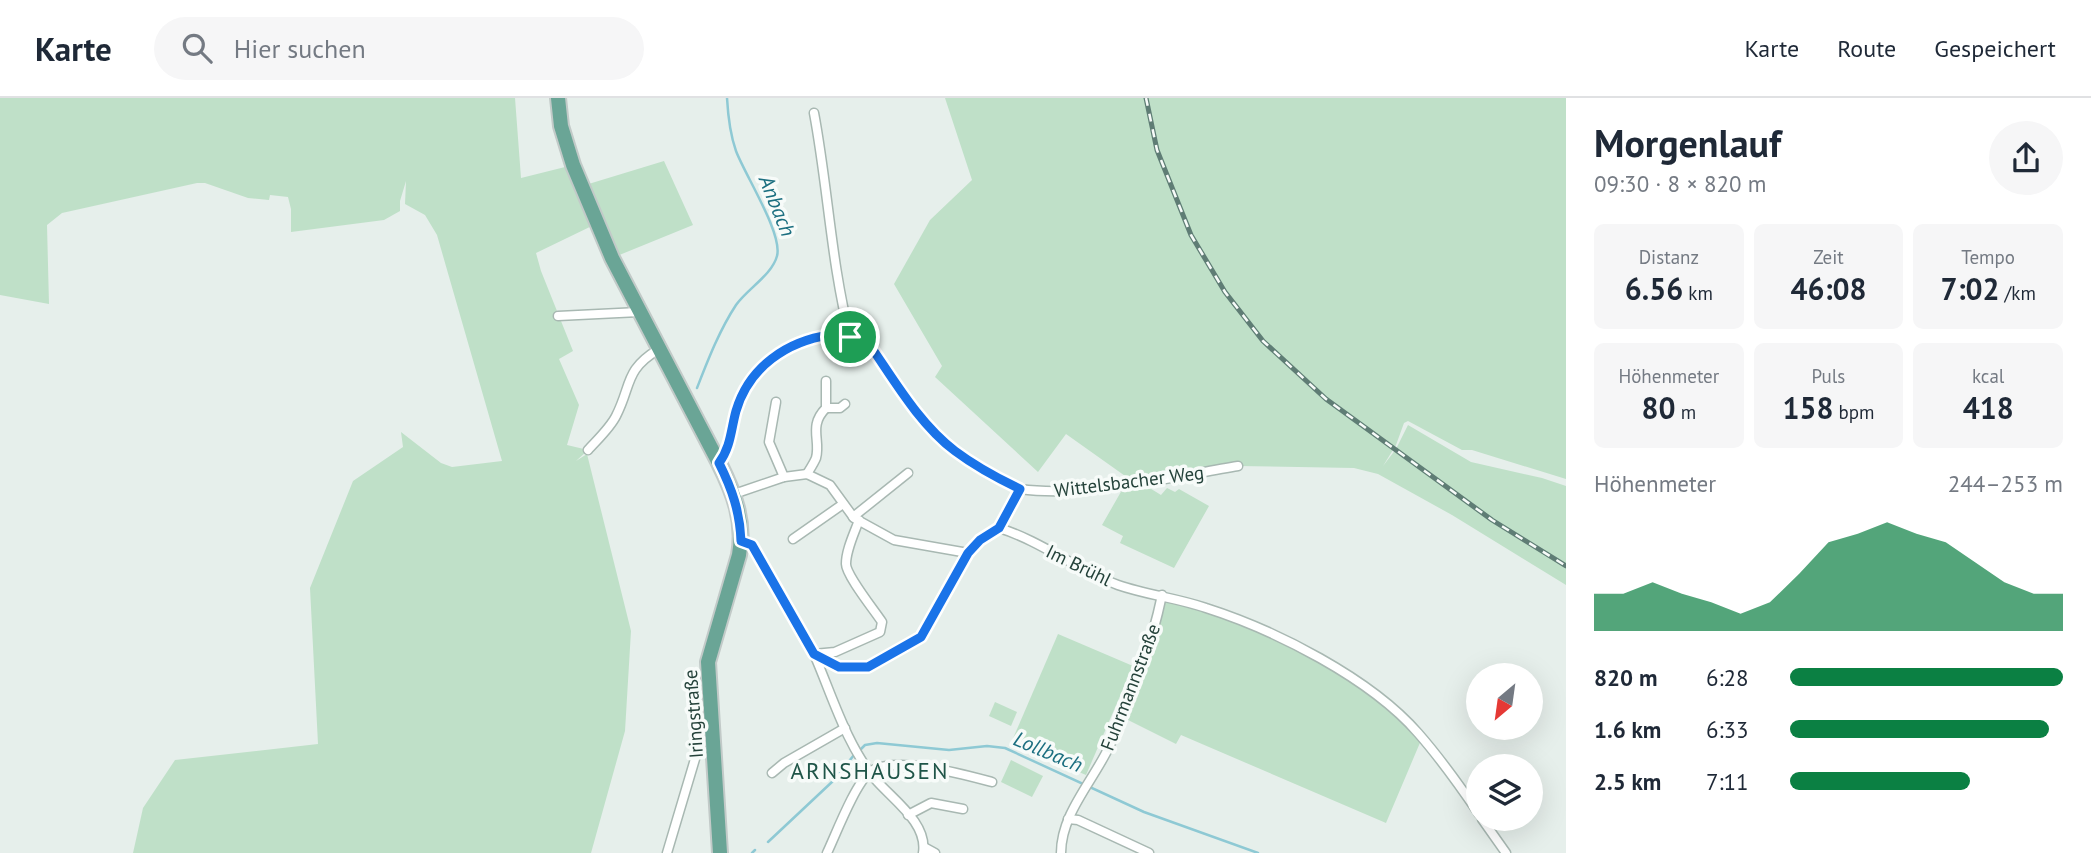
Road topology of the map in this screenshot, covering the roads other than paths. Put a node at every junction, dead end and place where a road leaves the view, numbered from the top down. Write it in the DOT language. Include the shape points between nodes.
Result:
graph roads {
  1 [pos="558,98"];
  2 [pos="814,113"];
  3 [pos="639,312"];
  4 [pos="558,316"];
  5 [pos="850,337"];
  6 [pos="659,349"];
  7 [pos="826,381"];
  8 [pos="776,402"];
  9 [pos="845,404"];
  10 [pos="826,408"];
  11 [pos="589,450"];
  12 [pos="719,463"];
  13 [pos="1238,466"];
  14 [pos="908,473"];
  15 [pos="807,474"];
  16 [pos="784,477"];
  17 [pos="1020,489"];
  18 [pos="734,494"];
  19 [pos="843,504"];
  20 [pos="856,519"];
  21 [pos="999,528"];
  22 [pos="793,539"];
  23 [pos="741,541"];
  24 [pos="968,553"];
  25 [pos="1162,595"];
  26 [pos="814,654"];
  27 [pos="845,728"];
  28 [pos="695,759"];
  29 [pos="870,772"];
  30 [pos="772,773"];
  31 [pos="992,782"];
  32 [pos="1466,797"];
  33 [pos="963,810"];
  34 [pos="908,815"];
  35 [pos="1068,819"];
  36 [pos="1490,831"];
  37 [pos="923,850"];
  38 [pos="667,853"];
  39 [pos="720,853"];
  40 [pos="827,853"];
  41 [pos="935,853"];
  42 [pos="1061,853"];
  43 [pos="1149,853"];
  44 [pos="1506,853"];
  1 -- 3 [label="main road, Iringstraße" via="573,165"];
  2 -- 5 [label="street" via="839,294"];
  3 -- 4 [label="street"];
  3 -- 6 [label="main road, Iringstraße"];
  5 -- 12 [label="street" via="810,338 783,350 762,368 737,408 727,452"];
  5 -- 17 [label="street" via="867,341 908,402 953,449"];
  6 -- 11 [label="street" via="630,375 616,417"];
  6 -- 12 [label="main road, Iringstraße"];
  7 -- 10 [label="street"];
  8 -- 16 [label="street" via="769,442"];
  9 -- 10 [label="street"];
  10 -- 15 [label="street" via="818,416 817,457"];
  12 -- 18 [label="main road, Iringstraße"];
  13 -- 17 [label="street, Wittelsbacher Weg" via="1135,483 1046,492"];
  14 -- 20 [label="street"];
  15 -- 16 [label="street"];
  15 -- 19 [label="street" via="830,485"];
  16 -- 18 [label="street"];
  17 -- 21 [label="street"];
  18 -- 23 [label="main road, Iringstraße"];
  19 -- 20 [label="street"];
  19 -- 22 [label="street"];
  20 -- 24 [label="street" via="894,540"];
  20 -- 26 [label="street" via="846,566 882,622 880,632 835,652"];
  21 -- 24 [label="street"];
  21 -- 25 [label="street, Im Brühl" via="1092,574"];
  23 -- 26 [label="street" via="752,545"];
  23 -- 39 [label="main road, Iringstraße" via="708,662"];
  24 -- 26 [label="street" via="924,633 909,646 868,667 839,667"];
  25 -- 32 [label="street, Im Brühl" via="1280,636 1366,687 1418,732"];
  25 -- 35 [label="street, Fuhrmannstraße" via="1153,636 1122,717"];
  26 -- 27 [label="street"];
  27 -- 29 [label="street"];
  27 -- 30 [label="street"];
  28 -- 38 [label="street"];
  29 -- 31 [label="street" via="887,765 909,765"];
  29 -- 34 [label="street"];
  29 -- 40 [label="street"];
  33 -- 34 [label="street" via="931,803"];
  34 -- 37 [label="street" via="920,829"];
  35 -- 42 [label="street, Fuhrmannstraße"];
  35 -- 43 [label="street"];
  36 -- 44 [label="street"];
  37 -- 41 [label="street"];
}
